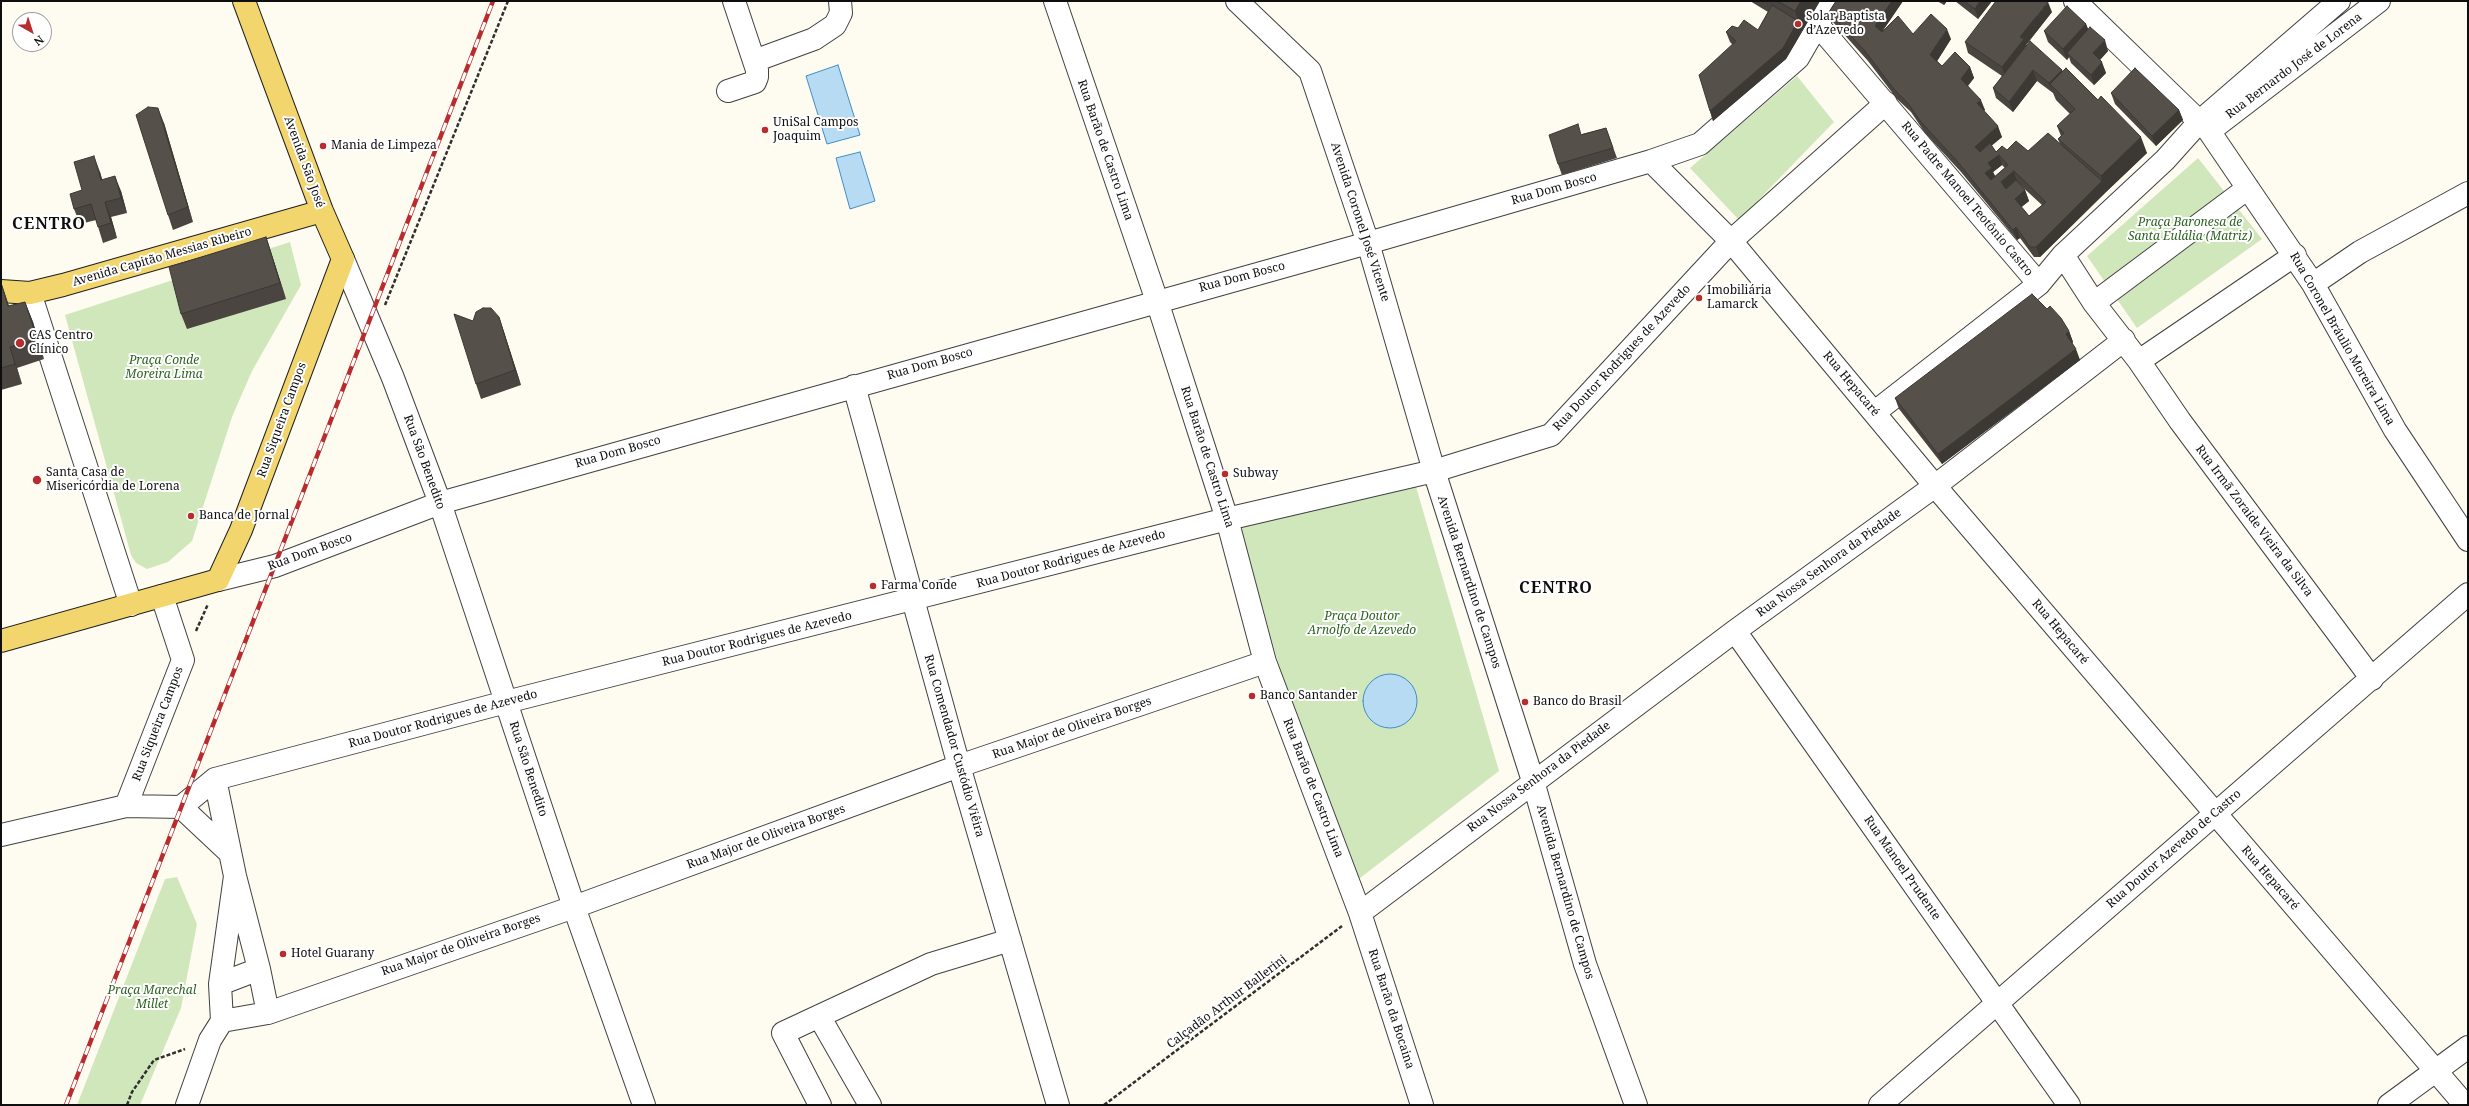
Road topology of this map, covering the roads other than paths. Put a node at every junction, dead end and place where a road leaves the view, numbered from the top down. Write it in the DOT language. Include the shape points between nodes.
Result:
graph roads {
  1 [pos="244,1"];
  2 [pos="734,1"];
  3 [pos="840,1"];
  4 [pos="1055,1"];
  5 [pos="1237,1"];
  6 [pos="1831,1"];
  7 [pos="2075,1"];
  8 [pos="2339,1"];
  9 [pos="2379,1"];
  10 [pos="1817,24"];
  11 [pos="754,61"];
  12 [pos="728,91"];
  13 [pos="1886,103"];
  14 [pos="2205,126"];
  15 [pos="1651,161"];
  16 [pos="2248,188"];
  17 [pos="2468,193"];
  18 [pos="322,211"];
  19 [pos="1731,242"];
  20 [pos="1368,243"];
  21 [pos="2063,255"];
  22 [pos="2295,255"];
  23 [pos="343,259"];
  24 [pos="2039,284"];
  25 [pos="2313,284"];
  26 [pos="1,291"];
  27 [pos="30,293"];
  28 [pos="1156,301"];
  29 [pos="2094,303"];
  30 [pos="377,314"];
  31 [pos="2124,340"];
  32 [pos="2139,361"];
  33 [pos="854,386"];
  34 [pos="1875,412"];
  35 [pos="1434,471"];
  36 [pos="1935,486"];
  37 [pos="440,503"];
  38 [pos="1227,519"];
  39 [pos="2468,540"];
  40 [pos="218,580"];
  41 [pos="2468,594"];
  42 [pos="162,596"];
  43 [pos="912,600"];
  44 [pos="131,605"];
  45 [pos="1735,631"];
  46 [pos="1,641"];
  47 [pos="1265,662"];
  48 [pos="2372,679"];
  49 [pos="506,702"];
  50 [pos="959,766"];
  51 [pos="215,780"];
  52 [pos="1533,781"];
  53 [pos="126,806"];
  54 [pos="181,807"];
  55 [pos="2215,814"];
  56 [pos="1,835"];
  57 [pos="230,853"];
  58 [pos="235,876"];
  59 [pos="574,907"];
  60 [pos="1360,913"];
  61 [pos="1010,940"];
  62 [pos="259,969"];
  63 [pos="220,984"];
  64 [pos="1998,1003"];
  65 [pos="268,1012"];
  66 [pos="819,1016"];
  67 [pos="222,1021"];
  68 [pos="2468,1047"];
  69 [pos="2437,1070"];
  70 [pos="188,1105"];
  71 [pos="644,1105"];
  72 [pos="820,1105"];
  73 [pos="870,1105"];
  74 [pos="1058,1105"];
  75 [pos="1422,1105"];
  76 [pos="1636,1105"];
  77 [pos="1880,1105"];
  78 [pos="2069,1105"];
  79 [pos="2389,1105"];
  80 [pos="2465,1105"];
  1 -- 18 [label="main road, Avenida São José"];
  2 -- 11 [label="street"];
  3 -- 11 [label="street" via="841,13 835,25 814,39"];
  4 -- 28 [label="street, Rua Barão de Castro Lima"];
  5 -- 20 [label="street, Avenida Coronel José Vicente" via="1310,71"];
  6 -- 10 [label="street, Rua Dom Bosco"];
  7 -- 14 [label="street, Rua Coronel Bráulio Moreira Lima"];
  8 -- 14 [label="street"];
  9 -- 14 [label="street, Rua Bernardo José de Lorena"];
  10 -- 13 [label="street, Rua Padre Manoel Teotônio Castro"];
  10 -- 15 [label="street, Rua Dom Bosco" via="1798,58 1700,144"];
  11 -- 12 [label="street" via="757,70 755,82"];
  13 -- 19 [label="street, Rua Doutor Rodrigues de Azevedo"];
  13 -- 24 [label="street, Rua Padre Manoel Teotônio Castro"];
  14 -- 16 [label="street, Rua Coronel Bráulio Moreira Lima"];
  14 -- 21 [label="street, Rua Padre Manoel Teotônio Castro"];
  15 -- 19 [label="street, Rua Hepacaré"];
  15 -- 20 [label="street, Rua Dom Bosco"];
  16 -- 22 [label="street, Rua Coronel Bráulio Moreira Lima"];
  16 -- 29 [label="street"];
  17 -- 25 [label="street" via="2360,252"];
  18 -- 23 [label="main road, Avenida São José"];
  18 -- 27 [label="main road, Avenida Capitão Messias Ribeiro"];
  19 -- 34 [label="street, Rua Hepacaré"];
  19 -- 35 [label="street, Rua Doutor Rodrigues de Azevedo" via="1551,435"];
  20 -- 28 [label="street, Rua Dom Bosco"];
  20 -- 35 [label="street, Avenida Coronel José Vicente"];
  21 -- 24 [label="street, Rua Padre Manoel Teotônio Castro"];
  21 -- 29 [label="street"];
  22 -- 25 [label="street, Rua Coronel Bráulio Moreira Lima"];
  22 -- 32 [label="street"];
  23 -- 30 [label="street, Avenida São José"];
  23 -- 40 [label="main road, Rua Siqueira Campos" via="241,530"];
  24 -- 34 [label="street"];
  25 -- 39 [label="street, Rua Coronel Bráulio Moreira Lima" via="2395,430"];
  26 -- 27 [label="main road, Avenida Capitão Messias Ribeiro"];
  27 -- 44 [label="street"];
  28 -- 33 [label="street, Rua Dom Bosco"];
  28 -- 38 [label="street, Rua Barão de Castro Lima"];
  29 -- 31 [label="street"];
  30 -- 37 [label="street, Rua São Benedito"];
  31 -- 32 [label="street"];
  31 -- 36 [label="street, Rua Nossa Senhora da Piedade"];
  32 -- 48 [label="street, Rua Irmã Zoraide Vieira da Silva" via="2180,421"];
  33 -- 37 [label="street, Rua Dom Bosco"];
  33 -- 43 [label="street, Rua Comendador Custódio Viêira"];
  34 -- 36 [label="street, Rua Hepacaré"];
  35 -- 38 [label="street, Rua Doutor Rodrigues de Azevedo"];
  35 -- 52 [label="street, Avenida Bernardino de Campos"];
  36 -- 45 [label="street, Rua Nossa Senhora da Piedade"];
  36 -- 55 [label="street, Rua Hepacaré"];
  37 -- 40 [label="street, Rua Dom Bosco" via="275,566"];
  37 -- 49 [label="street, Rua São Benedito"];
  38 -- 43 [label="street, Rua Doutor Rodrigues de Azevedo"];
  38 -- 47 [label="street, Rua Barão de Castro Lima"];
  40 -- 42 [label="main road, Rua Dom Bosco"];
  41 -- 48 [label="street, Rua Doutor Azevedo de Castro"];
  42 -- 44 [label="main road, Rua Dom Bosco"];
  42 -- 53 [label="street, Rua Siqueira Campos" via="183,660"];
  43 -- 49 [label="street, Rua Doutor Rodrigues de Azevedo"];
  43 -- 50 [label="street, Rua Comendador Custódio Viêira"];
  44 -- 46 [label="main road, Rua Dom Bosco"];
  45 -- 52 [label="street, Rua Nossa Senhora da Piedade"];
  45 -- 64 [label="street, Rua Manoel Prudente"];
  47 -- 50 [label="street, Rua Major de Oliveira Borges"];
  47 -- 60 [label="street, Rua Barão de Castro Lima"];
  48 -- 55 [label="street, Rua Doutor Azevedo de Castro"];
  49 -- 51 [label="street, Rua Doutor Rodrigues de Azevedo"];
  49 -- 59 [label="street, Rua São Benedito"];
  50 -- 59 [label="street, Rua Major de Oliveira Borges"];
  50 -- 61 [label="street, Rua Comendador Custódio Viêira"];
  51 -- 54 [label="street, Rua Doutor Rodrigues de Azevedo"];
  51 -- 57 [label="street"];
  52 -- 60 [label="street, Rua Nossa Senhora da Piedade"];
  52 -- 76 [label="street, Avenida Bernardino de Campos" via="1584,964"];
  53 -- 54 [label="street"];
  53 -- 56 [label="street"];
  54 -- 57 [label="street"];
  55 -- 64 [label="street, Rua Doutor Azevedo de Castro"];
  55 -- 69 [label="street, Rua Hepacaré"];
  57 -- 58 [label="street"];
  58 -- 62 [label="street"];
  58 -- 63 [label="street"];
  59 -- 65 [label="street, Rua Major de Oliveira Borges"];
  59 -- 71 [label="street, Rua São Benedito"];
  60 -- 75 [label="street, Rua Barão da Bocaina"];
  61 -- 66 [label="street" via="931,964"];
  61 -- 74 [label="street, Rua Comendador Custódio Viêira"];
  62 -- 63 [label="street"];
  62 -- 65 [label="street"];
  63 -- 67 [label="street"];
  64 -- 77 [label="street, Rua Doutor Azevedo de Castro"];
  64 -- 78 [label="street, Rua Manoel Prudente"];
  65 -- 67 [label="street, Rua Major de Oliveira Borges"];
  66 -- 72 [label="street" via="783,1033"];
  66 -- 73 [label="street"];
  67 -- 70 [label="street" via="210,1040"];
  68 -- 69 [label="street"];
  69 -- 79 [label="street"];
  69 -- 80 [label="street, Rua Hepacaré"];
}
